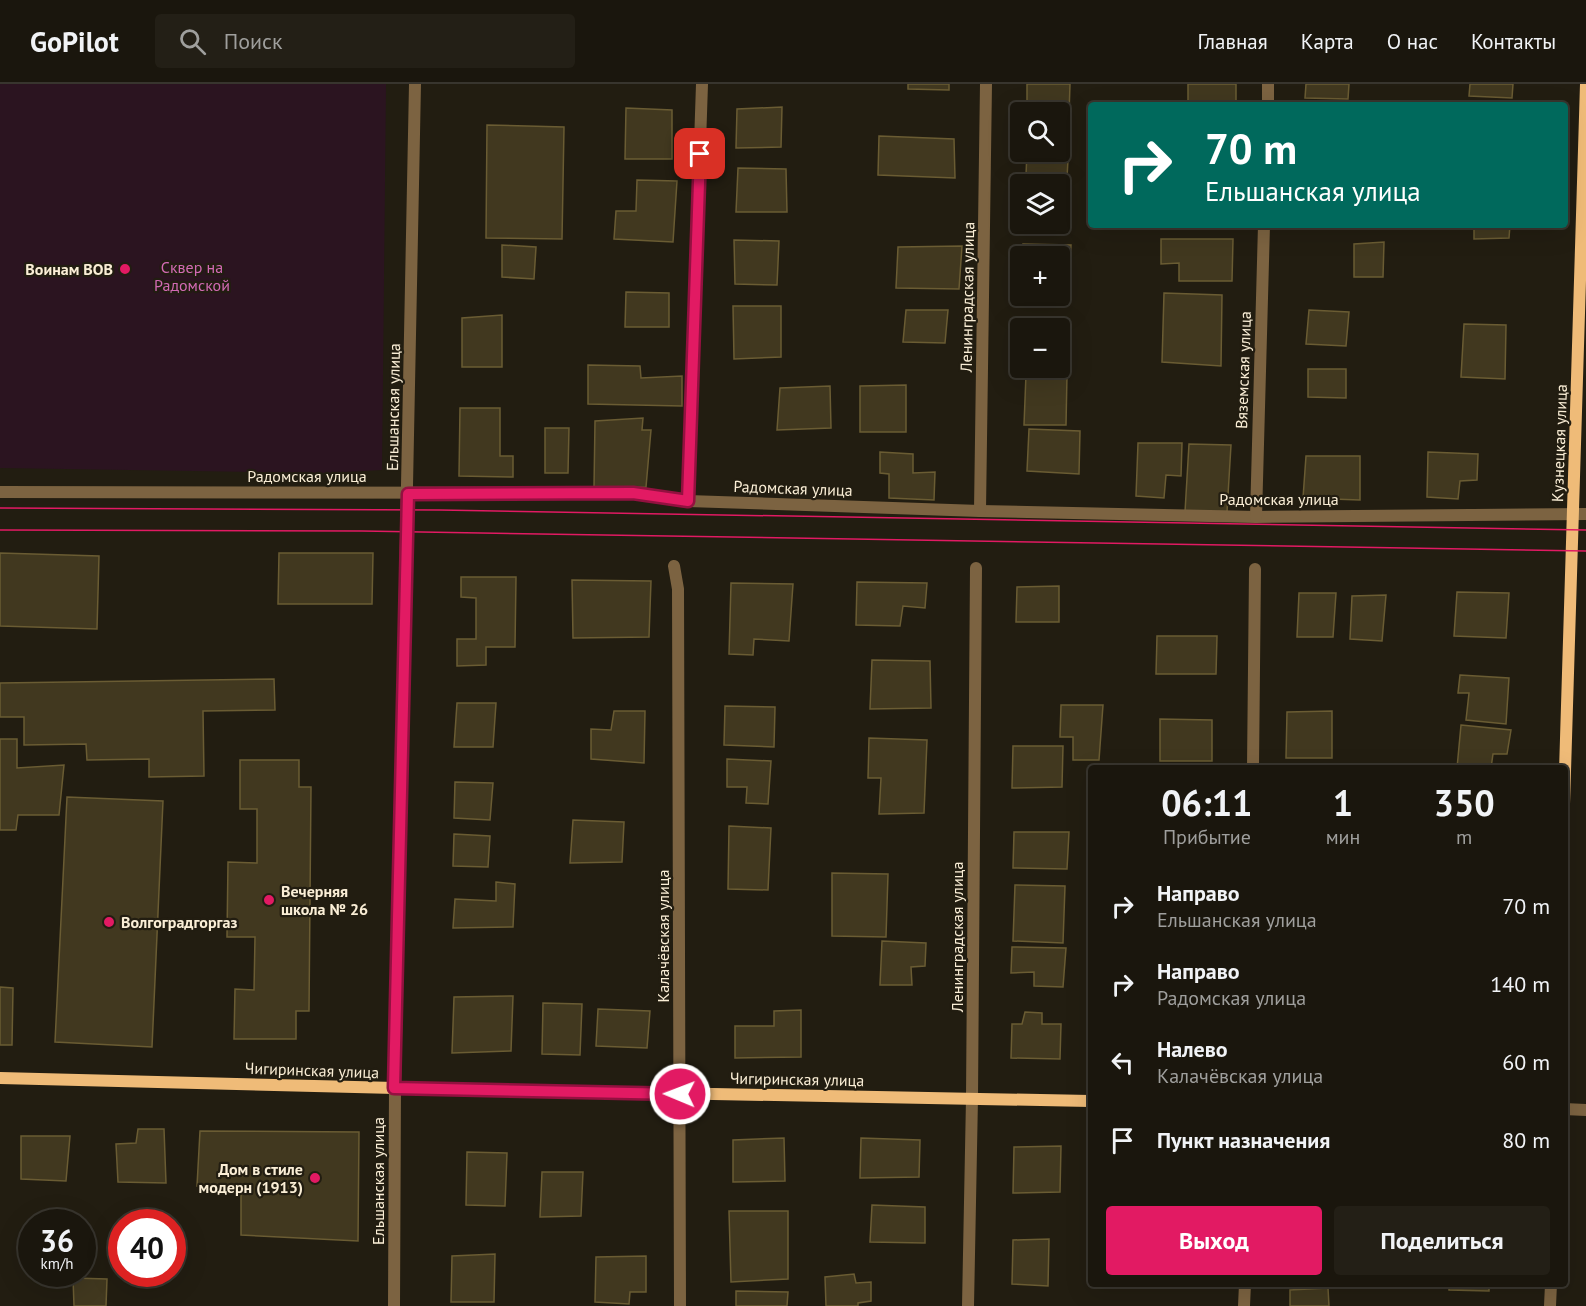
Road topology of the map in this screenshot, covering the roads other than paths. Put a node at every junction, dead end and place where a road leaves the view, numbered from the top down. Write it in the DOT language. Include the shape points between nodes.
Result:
graph roads {
  1 [pos="415,84"];
  2 [pos="702,84"];
  3 [pos="986,84"];
  4 [pos="1268,84"];
  5 [pos="1586,84"];
  6 [pos="1268,102"];
  7 [pos="1264,228"];
  8 [pos="0,492"];
  9 [pos="408,494"];
  10 [pos="688,501"];
  11 [pos="980,511"];
  12 [pos="1580,513"];
  13 [pos="1256,517"];
  14 [pos="674,566"];
  15 [pos="976,568"];
  16 [pos="1255,569"];
  17 [pos="1253,765"];
  18 [pos="1566,765"];
  19 [pos="0,1078"];
  20 [pos="394,1088"];
  21 [pos="680,1094"];
  22 [pos="972,1098"];
  23 [pos="1088,1101"];
  24 [pos="1568,1109"];
  25 [pos="1586,1110"];
  26 [pos="1245,1287"];
  27 [pos="1551,1287"];
  28 [pos="394,1306"];
  29 [pos="680,1306"];
  30 [pos="968,1306"];
  31 [pos="1244,1306"];
  32 [pos="1550,1306"];
  1 -- 9 [label="street, Ельшанская улица"];
  2 -- 10 [label="street"];
  3 -- 11 [label="street, Ленинградская улица"];
  4 -- 6 [label="street"];
  5 -- 12 [label="street, Кузнецкая улица"];
  7 -- 13 [label="street, Вяземская улица"];
  8 -- 9 [label="street, Радомская улица"];
  9 -- 10 [label="street, Радомская улица" via="633,493"];
  9 -- 20 [label="street, Ельшанская улица"];
  10 -- 11 [label="street, Радомская улица"];
  11 -- 13 [label="street, Радомская улица"];
  12 -- 13 [label="street, Радомская улица"];
  12 -- 18 [label="street, Кузнецкая улица"];
  14 -- 21 [label="street, Калачёвская улица" via="678,589"];
  15 -- 22 [label="street, Ленинградская улица"];
  16 -- 17 [label="street"];
  19 -- 20 [label="street, Чигиринская улица"];
  20 -- 21 [label="street, Чигиринская улица"];
  20 -- 28 [label="street, Ельшанская улица"];
  21 -- 22 [label="street, Чигиринская улица"];
  21 -- 29 [label="street, Калачёвская улица"];
  22 -- 23 [label="street, Чигиринская улица"];
  22 -- 30 [label="street, Ленинградская улица"];
  24 -- 25 [label="street"];
  26 -- 31 [label="street"];
  27 -- 32 [label="street"];
}
